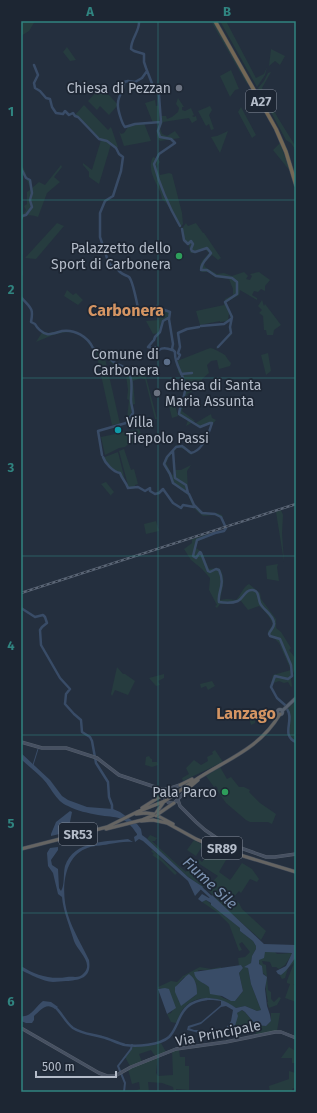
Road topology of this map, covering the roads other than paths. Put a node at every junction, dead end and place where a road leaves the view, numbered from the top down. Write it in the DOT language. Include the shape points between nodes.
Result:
graph roads {
  1 [pos="217,21"];
  2 [pos="296,175"];
  3 [pos="296,185"];
  4 [pos="296,698"];
  5 [pos="280,712"];
  6 [pos="21,742"];
  7 [pos="184,787"];
  8 [pos="161,789"];
  9 [pos="168,789"];
  10 [pos="164,794"];
  11 [pos="178,800"];
  12 [pos="165,801"];
  13 [pos="174,803"];
  14 [pos="180,806"];
  15 [pos="136,812"];
  16 [pos="156,815"];
  17 [pos="130,816"];
  18 [pos="142,820"];
  19 [pos="114,826"];
  20 [pos="21,850"];
  21 [pos="296,854"];
  22 [pos="271,864"];
  23 [pos="296,872"];
  24 [pos="21,1028"];
  25 [pos="296,1038"];
  1 -- 2 [label="highway, A27" via="279,129"];
  1 -- 3 [label="highway, A27" via="276,129"];
  4 -- 5 [label="main road, SR53"];
  5 -- 7 [label="highway, SR53" via="264,737 254,746"];
  6 -- 8 [label="main road" via="40,747 66,748 96,758 119,775"];
  7 -- 9 [label="main road"];
  7 -- 11 [label="main road"];
  7 -- 12 [label="highway, SR53, bridge"];
  8 -- 9 [label="main road"];
  8 -- 10 [label="main road"];
  9 -- 10 [label="main road"];
  10 -- 12 [label="main road"];
  10 -- 15 [label="highway"];
  11 -- 13 [label="main road"];
  11 -- 14 [label="main road"];
  12 -- 13 [label="main road"];
  12 -- 15 [label="highway, SR53"];
  12 -- 16 [label="highway, SR53"];
  13 -- 14 [label="main road"];
  13 -- 16 [label="highway"];
  14 -- 21 [label="main road" via="205,830 221,841 266,857"];
  15 -- 17 [label="highway, SR53"];
  16 -- 17 [label="highway" via="142,813"];
  16 -- 18 [label="highway"];
  16 -- 22 [label="highway, SR89" via="206,842"];
  17 -- 19 [label="highway, SR53"];
  18 -- 19 [label="highway, SR53"];
  18 -- 22 [label="highway, SR89" via="167,823 205,843"];
  19 -- 20 [label="highway, SR53"];
  22 -- 23 [label="highway, SR89"];
  24 -- 25 [label="main road, Via Principale" via="99,1073 110,1076 179,1049 276,1032"];
}
